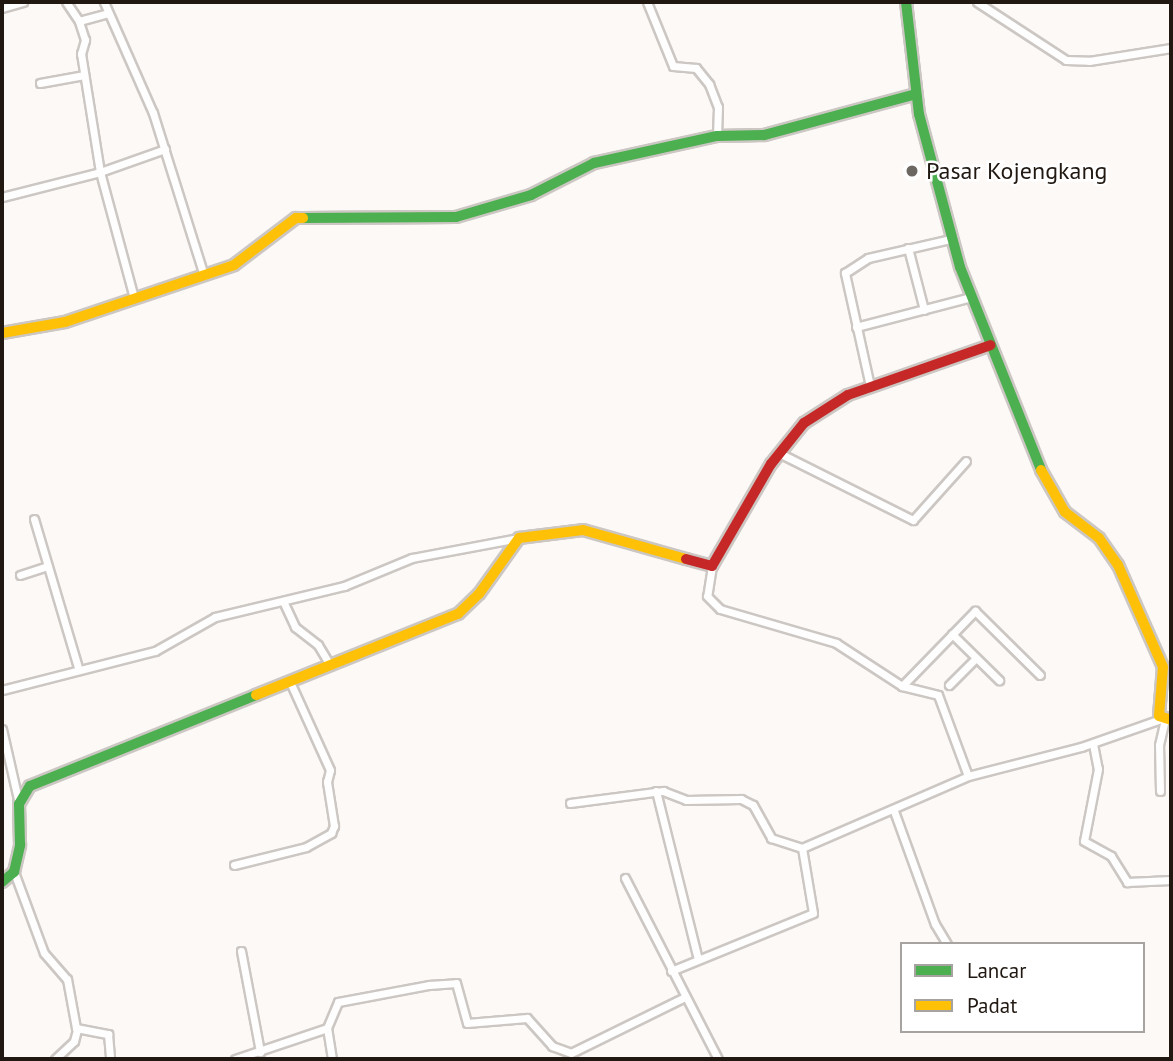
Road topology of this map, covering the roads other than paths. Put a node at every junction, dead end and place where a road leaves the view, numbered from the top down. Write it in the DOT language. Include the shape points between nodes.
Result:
graph roads {
  1 [pos="23,2"];
  2 [pos="66,2"];
  3 [pos="104,2"];
  4 [pos="647,2"];
  5 [pos="906,2"];
  6 [pos="977,2"];
  7 [pos="2,8"];
  8 [pos="108,13"];
  9 [pos="79,21"];
  10 [pos="1171,48"];
  11 [pos="84,75"];
  12 [pos="40,83"];
  13 [pos="916,94"];
  14 [pos="717,136"];
  15 [pos="165,149"];
  16 [pos="100,172"];
  17 [pos="2,197"];
  18 [pos="950,239"];
  19 [pos="908,248"];
  20 [pos="202,273"];
  21 [pos="971,297"];
  22 [pos="134,298"];
  23 [pos="925,310"];
  24 [pos="856,327"];
  25 [pos="2,333"];
  26 [pos="991,345"];
  27 [pos="870,386"];
  28 [pos="779,453"];
  29 [pos="966,461"];
  30 [pos="34,519"];
  31 [pos="519,538"];
  32 [pos="48,566"];
  33 [pos="712,566"];
  34 [pos="20,575"];
  35 [pos="283,601"];
  36 [pos="952,634"];
  37 [pos="976,657"];
  38 [pos="330,665"];
  39 [pos="78,668"];
  40 [pos="1040,675"];
  41 [pos="1167,677"];
  42 [pos="999,680"];
  43 [pos="291,684"];
  44 [pos="949,685"];
  45 [pos="902,686"];
  46 [pos="2,690"];
  47 [pos="1166,720"];
  48 [pos="2,729"];
  49 [pos="1093,744"];
  50 [pos="968,776"];
  51 [pos="656,791"];
  52 [pos="1160,791"];
  53 [pos="570,803"];
  54 [pos="19,804"];
  55 [pos="894,811"];
  56 [pos="802,848"];
  57 [pos="234,865"];
  58 [pos="14,872"];
  59 [pos="625,877"];
  60 [pos="2,882"];
  61 [pos="1170,883"];
  62 [pos="946,942"];
  63 [pos="241,951"];
  64 [pos="698,959"];
  65 [pos="670,971"];
  66 [pos="683,998"];
  67 [pos="327,1028"];
  68 [pos="77,1030"];
  69 [pos="260,1052"];
  70 [pos="55,1059"];
  71 [pos="110,1059"];
  72 [pos="235,1059"];
  73 [pos="332,1059"];
  74 [pos="718,1059"];
  1 -- 7 [label="street"];
  2 -- 9 [label="street"];
  3 -- 8 [label="street"];
  4 -- 14 [label="street" via="673,66 696,68 709,85 718,107"];
  5 -- 13 [label="street"];
  6 -- 10 [label="street" via="1073,62"];
  8 -- 9 [label="street"];
  8 -- 15 [label="street"];
  9 -- 11 [label="street" via="85,40 81,54"];
  11 -- 12 [label="street"];
  11 -- 16 [label="street"];
  13 -- 14 [label="street" via="764,135"];
  13 -- 18 [label="street"];
  14 -- 20 [label="street" via="594,163 531,195 457,217 296,218 240,262"];
  15 -- 16 [label="street"];
  15 -- 20 [label="street"];
  16 -- 17 [label="street"];
  16 -- 22 [label="street"];
  18 -- 19 [label="street"];
  18 -- 21 [label="street"];
  19 -- 23 [label="street"];
  19 -- 24 [label="street" via="868,258 845,274"];
  20 -- 22 [label="street"];
  21 -- 23 [label="street"];
  21 -- 26 [label="street"];
  22 -- 25 [label="street" via="65,322"];
  23 -- 24 [label="street"];
  24 -- 27 [label="street"];
  26 -- 27 [label="street"];
  26 -- 41 [label="street" via="1050,492 1065,512 1099,537 1118,565"];
  27 -- 28 [label="street" via="804,424"];
  28 -- 29 [label="street" via="913,520"];
  28 -- 33 [label="street"];
  30 -- 32 [label="street"];
  31 -- 33 [label="street" via="583,530"];
  31 -- 35 [label="street" via="428,554 363,579"];
  31 -- 38 [label="street" via="464,610"];
  32 -- 34 [label="street"];
  32 -- 39 [label="street"];
  33 -- 45 [label="street" via="707,596 720,609 835,643"];
  35 -- 38 [label="street" via="295,627 318,645"];
  35 -- 39 [label="street" via="215,617 155,651"];
  36 -- 37 [label="street"];
  36 -- 40 [label="street" via="975,611"];
  36 -- 45 [label="street"];
  37 -- 42 [label="street"];
  37 -- 44 [label="street"];
  38 -- 43 [label="street"];
  39 -- 46 [label="street"];
  41 -- 47 [label="street"];
  43 -- 54 [label="street" via="68,768 30,786"];
  43 -- 57 [label="street" via="330,770 327,782 335,824 331,833 306,847"];
  45 -- 50 [label="street" via="940,698"];
  47 -- 49 [label="street"];
  47 -- 52 [label="street" via="1159,745"];
  48 -- 54 [label="street"];
  49 -- 50 [label="street"];
  49 -- 61 [label="street" via="1098,769 1084,841 1111,856 1127,882"];
  50 -- 55 [label="street"];
  51 -- 53 [label="street"];
  51 -- 56 [label="street" via="686,800 749,801 769,836"];
  51 -- 64 [label="street"];
  54 -- 58 [label="street" via="20,845"];
  55 -- 56 [label="street"];
  55 -- 62 [label="street"];
  56 -- 64 [label="street" via="813,913"];
  58 -- 60 [label="street"];
  58 -- 68 [label="street" via="44,953 66,979"];
  59 -- 65 [label="street"];
  63 -- 69 [label="street"];
  64 -- 65 [label="street"];
  65 -- 66 [label="street"];
  66 -- 67 [label="street" via="571,1053 552,1046 527,1018 467,1023 454,981 342,1000 332,1007"];
  66 -- 74 [label="street"];
  67 -- 69 [label="street"];
  67 -- 73 [label="street"];
  68 -- 70 [label="street" via="74,1041"];
  68 -- 71 [label="street" via="108,1034"];
  69 -- 72 [label="street"];
}
